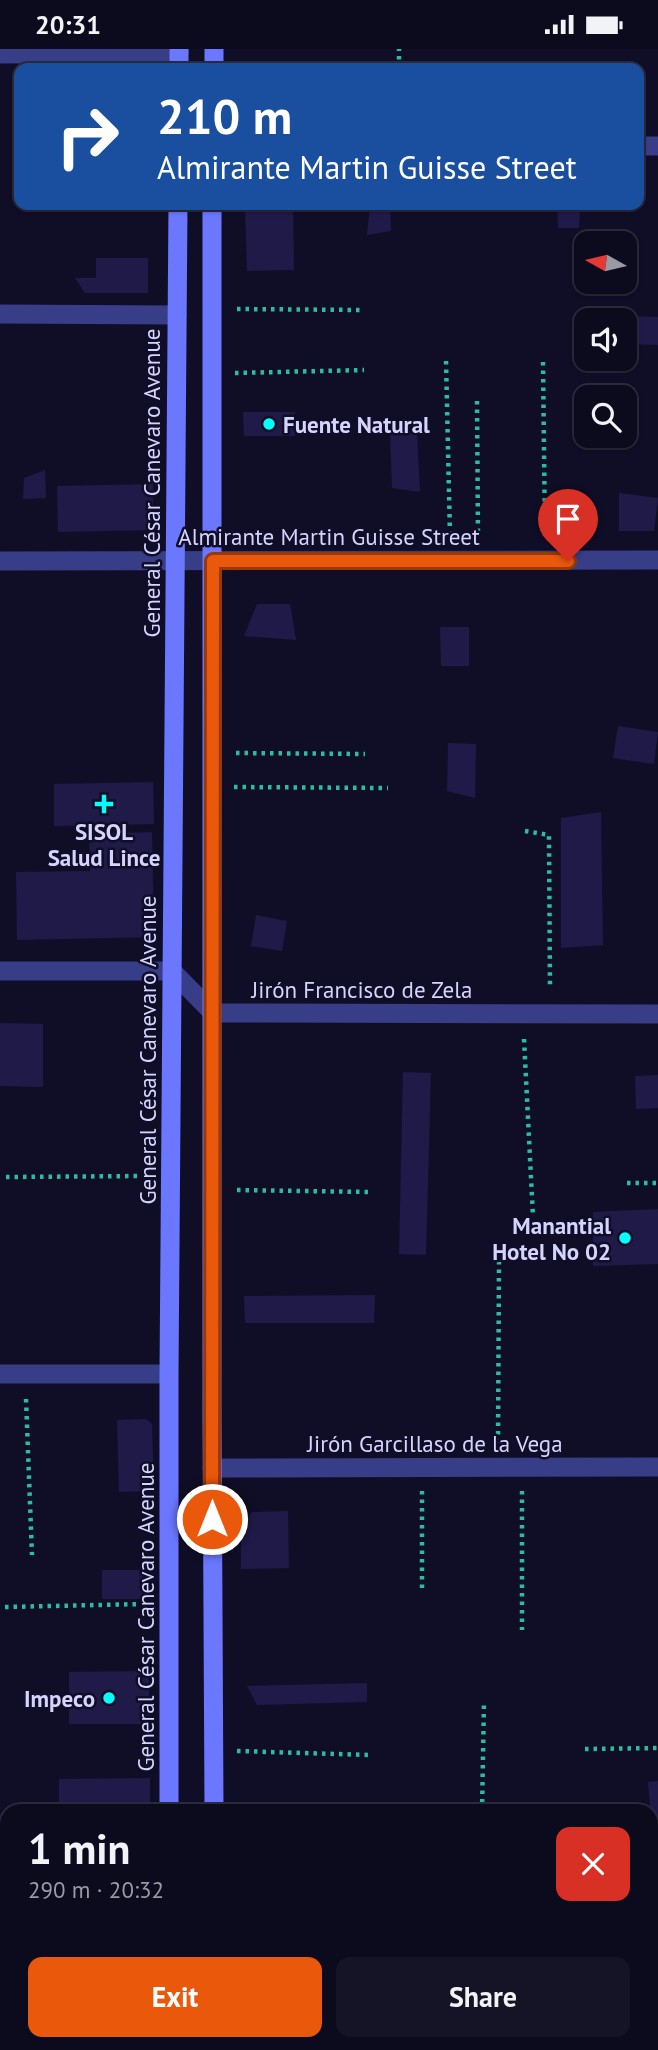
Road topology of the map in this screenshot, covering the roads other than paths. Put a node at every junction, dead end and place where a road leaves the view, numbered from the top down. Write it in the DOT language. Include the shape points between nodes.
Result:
graph roads {
  1 [pos="0,54"];
  2 [pos="179,57"];
  3 [pos="178,210"];
  4 [pos="212,210"];
  5 [pos="0,314"];
  6 [pos="177,315"];
  7 [pos="658,560"];
  8 [pos="0,561"];
  9 [pos="175,561"];
  10 [pos="213,561"];
  11 [pos="0,971"];
  12 [pos="172,971"];
  13 [pos="213,1013"];
  14 [pos="658,1014"];
  15 [pos="0,1374"];
  16 [pos="169,1374"];
  17 [pos="658,1467"];
  18 [pos="212,1468"];
  19 [pos="169,1804"];
  20 [pos="214,1804"];
  1 -- 2 [label="street"];
  3 -- 6 [label="main road, General César Canevaro Avenue"];
  4 -- 10 [label="main road"];
  5 -- 6 [label="street"];
  6 -- 9 [label="main road, General César Canevaro Avenue"];
  7 -- 10 [label="street, Almirante Martin Guisse Street"];
  8 -- 9 [label="street, Almirante Martin Guisse Street"];
  9 -- 10 [label="street, Almirante Martin Guisse Street"];
  9 -- 12 [label="main road, General César Canevaro Avenue"];
  10 -- 13 [label="main road"];
  11 -- 12 [label="street"];
  12 -- 13 [label="street"];
  12 -- 16 [label="main road, General César Canevaro Avenue"];
  13 -- 14 [label="street, Jirón Francisco de Zela"];
  13 -- 18 [label="main road"];
  15 -- 16 [label="street"];
  16 -- 19 [label="main road, General César Canevaro Avenue"];
  17 -- 18 [label="street, Jirón Garcillaso de la Vega"];
  18 -- 20 [label="main road"];
}
